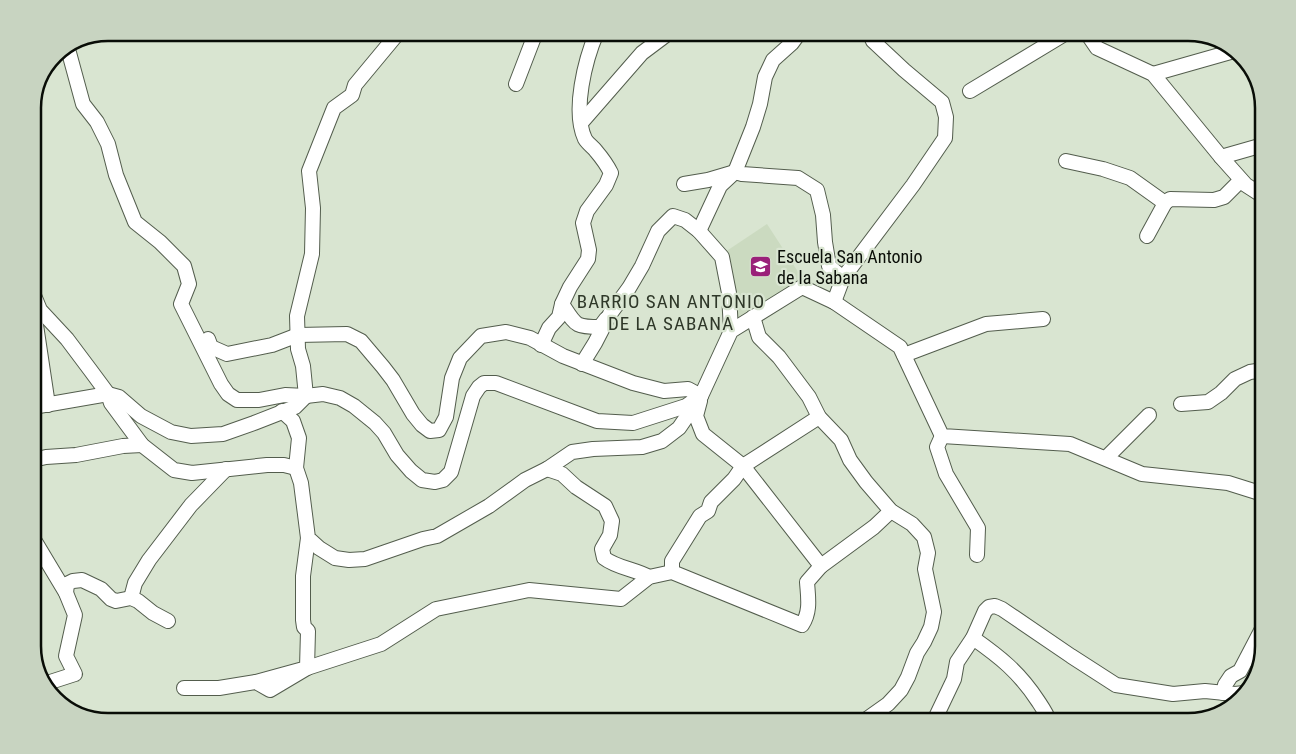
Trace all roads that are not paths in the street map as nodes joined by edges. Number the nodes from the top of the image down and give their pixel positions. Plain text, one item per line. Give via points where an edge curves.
1 (391, 41) edge
2 (533, 41) edge
3 (593, 41) edge
4 (658, 41) edge
5 (793, 41) edge
6 (873, 41) edge
7 (1053, 41) edge
8 (1092, 41) edge
9 (1226, 53) edge
10 (69, 54) edge
11 (1153, 74) junction
12 (516, 84) dead end
13 (970, 91) dead end
14 (581, 123) junction
15 (1255, 147) edge
16 (1221, 157) junction
17 (1066, 161) dead end
18 (735, 172) junction
19 (1242, 180) junction
20 (684, 184) dead end
21 (1255, 191) edge
22 (1165, 203) junction
23 (699, 231) junction
24 (1147, 236) dead end
25 (842, 278) junction
26 (834, 302) junction
27 (562, 304) junction
28 (41, 311) edge
29 (610, 314) junction
30 (753, 317) junction
31 (1043, 319) dead end
32 (731, 331) junction
33 (298, 335) junction
34 (208, 339) dead end
35 (541, 345) junction
36 (904, 356) junction
37 (41, 358) edge
38 (582, 364) junction
39 (1255, 371) edge
40 (108, 394) junction
41 (306, 396) junction
42 (701, 396) junction
43 (1181, 404) dead end
44 (48, 405) junction
45 (41, 406) edge
46 (282, 411) junction
47 (1149, 415) dead end
48 (818, 418) junction
49 (942, 436) junction
50 (142, 445) junction
51 (41, 458) edge
52 (1106, 458) junction
53 (743, 466) junction
54 (296, 468) junction
55 (226, 469) junction
56 (547, 469) junction
57 (1255, 491) edge
58 (891, 511) junction
59 (308, 538) junction
60 (41, 551) edge
61 (977, 555) dead end
62 (821, 566) junction
63 (672, 572) junction
64 (649, 577) junction
65 (66, 593) junction
66 (130, 598) junction
67 (168, 621) dead end
68 (972, 638) junction
69 (1255, 644) edge
70 (307, 668) junction
71 (52, 681) edge
72 (184, 688) dead end
73 (1223, 693) junction
74 (1235, 693) edge
75 (876, 713) edge
76 (938, 713) edge
77 (1045, 713) edge

1 - 33 street via 355,84 352,95 334,108 310,171 312,254 297,316
2 - 12 street
3 - 14 street via 582,74
4 - 14 street via 642,53
5 - 18 street via 773,60 765,77 753,127
6 - 25 street via 942,102 946,118 944,138 913,185
7 - 13 street
8 - 11 street via 1097,48
9 - 11 street
10 - 41 street via 83,104 108,144 116,175 135,222 184,266 189,284 181,304 221,384 237,400
11 - 16 street
14 - 27 street via 586,141 611,173 587,211 584,223 588,259
15 - 16 street
16 - 19 street
17 - 22 street via 1130,178
18 - 20 street
18 - 23 street via 720,186
18 - 25 street via 798,178 817,190 829,266
19 - 21 street
19 - 22 street via 1224,197 1214,200 1170,199
22 - 24 street
23 - 29 street via 685,220 673,216 658,232 642,266
23 - 32 street via 722,257 729,293
25 - 26 street
26 - 30 street via 802,287
26 - 36 street via 900,348
27 - 29 street via 574,323 583,327 600,327
27 - 35 street via 559,317
28 - 40 street via 67,339
29 - 38 street
30 - 32 street
30 - 48 street via 759,336 809,397
31 - 36 street via 986,324
32 - 42 street
33 - 34 street via 272,345 227,354 212,347
33 - 35 street via 347,334 361,341 393,380 412,414 430,431 439,430 446,417 452,378 460,358 481,336 506,332 530,338
33 - 41 street
35 - 38 street
36 - 49 street
37 - 44 street
38 - 42 street via 664,391 688,389
39 - 43 street via 1236,379 1208,402
40 - 44 street
40 - 46 street via 119,397 142,416 171,432 191,436 223,434
40 - 50 street
41 - 42 street via 323,394 354,406 384,433 411,471 422,480 435,482 443,480 451,472 473,396 484,383 496,383 520,391 598,421 633,423 686,406
41 - 46 street via 295,407
42 - 53 street via 696,416 703,434
42 - 56 street via 679,428 662,441 642,447 572,452
44 - 45 street
46 - 54 street via 293,421 299,438
47 - 52 street
48 - 53 street
48 - 58 street via 841,440 850,460
49 - 52 street via 1070,444
49 - 61 street via 938,447 946,474 978,528
50 - 51 street
50 - 55 street via 174,470 192,473
52 - 57 street via 1142,474 1228,483
53 - 62 street
53 - 63 street via 711,502 708,512 700,516 672,561
54 - 55 street via 276,465
54 - 59 street
55 - 66 street via 191,505 149,560
56 - 59 street via 437,536 365,559 335,558
56 - 64 street via 562,474 605,506 612,522 610,535 602,549 604,558
58 - 62 street
58 - 75 street via 924,536 928,552 925,569 934,612 931,627 901,690
59 - 70 street via 303,576 303,620 308,630
60 - 65 street
62 - 63 street via 807,582 809,604 802,625
63 - 64 street
64 - 70 street via 621,599 528,590 436,609 381,644
65 - 66 street via 67,584 82,580 101,589 111,600
65 - 71 street via 75,615 66,656 75,674
66 - 67 street
68 - 73 street via 985,611 995,606 1116,686 1173,694
68 - 76 street via 957,662 954,679
68 - 77 street via 996,654 1024,680
69 - 73 street via 1240,671 1225,685
70 - 72 street via 270,690 256,682 219,688
73 - 74 street

